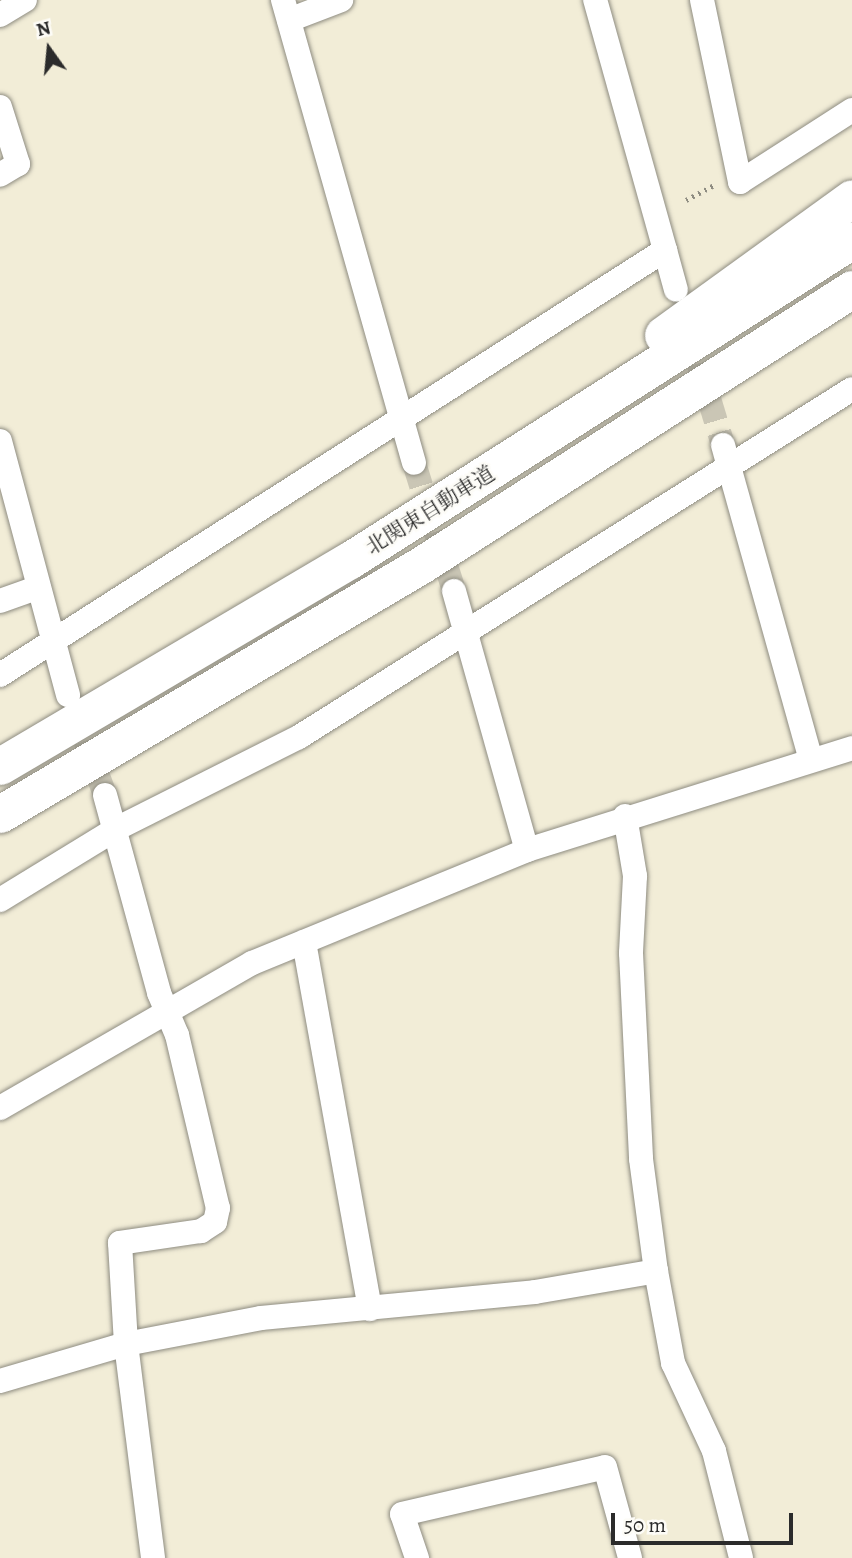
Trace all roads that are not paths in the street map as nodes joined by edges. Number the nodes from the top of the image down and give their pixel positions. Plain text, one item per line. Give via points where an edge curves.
1 (25, 0) edge
2 (341, 0) edge
3 (596, 0) edge
4 (702, 0) edge
5 (286, 10) edge
6 (0, 15) edge
7 (0, 107) edge
8 (852, 110) edge
9 (0, 175) edge
10 (852, 198) edge
11 (852, 240) edge
12 (664, 250) junction
13 (676, 289) dead end
14 (852, 289) edge
15 (852, 320) edge
16 (852, 389) edge
17 (402, 422) junction
18 (0, 441) edge
19 (723, 445) tunnel mouth
20 (599, 454) junction
21 (414, 463) tunnel mouth
22 (729, 470) junction
23 (349, 560) junction
24 (39, 587) junction
25 (454, 591) tunnel mouth
26 (0, 601) edge
27 (462, 634) junction
28 (54, 644) junction
29 (0, 675) edge
30 (68, 695) tunnel mouth
31 (852, 748) edge
32 (810, 760) junction
33 (0, 766) edge
34 (105, 795) tunnel mouth
35 (0, 814) edge
36 (625, 816) junction
37 (116, 829) junction
38 (527, 850) junction
39 (0, 900) edge
40 (304, 942) junction
41 (164, 1010) junction
42 (0, 1108) edge
43 (656, 1271) junction
44 (370, 1309) junction
45 (125, 1344) junction
46 (0, 1381) edge
47 (153, 1558) edge
48 (417, 1558) edge
49 (630, 1558) edge
50 (741, 1558) edge

1 - 6 street
2 - 5 street
3 - 12 street
4 - 8 street via 740,182
5 - 17 street
7 - 9 street via 18,164
10 - 23 highway
11 - 23 highway, 北関東自動車道
12 - 13 street
12 - 17 street
14 - 20 highway, 北関東自動車道
15 - 20 highway
16 - 22 street
17 - 21 street
17 - 28 street
18 - 24 street
19 - 22 street
20 - 35 highway, 北関東自動車道
22 - 27 street
22 - 32 street
23 - 33 highway, 北関東自動車道
24 - 26 street
24 - 28 street
25 - 27 street
27 - 37 street via 299,737
27 - 38 street
28 - 29 street
28 - 30 street
31 - 32 street
32 - 36 street
34 - 37 street
36 - 38 street
36 - 43 street via 635,876 631,953 641,1159
37 - 39 street
37 - 41 street
38 - 40 street
40 - 41 street
40 - 44 street
41 - 42 street
41 - 45 street via 177,1035 218,1215 201,1231 123,1238
43 - 44 street via 535,1292
43 - 50 street via 673,1363 713,1451
44 - 45 street via 261,1318
45 - 46 street
45 - 47 street
48 - 49 street via 402,1514 605,1467

